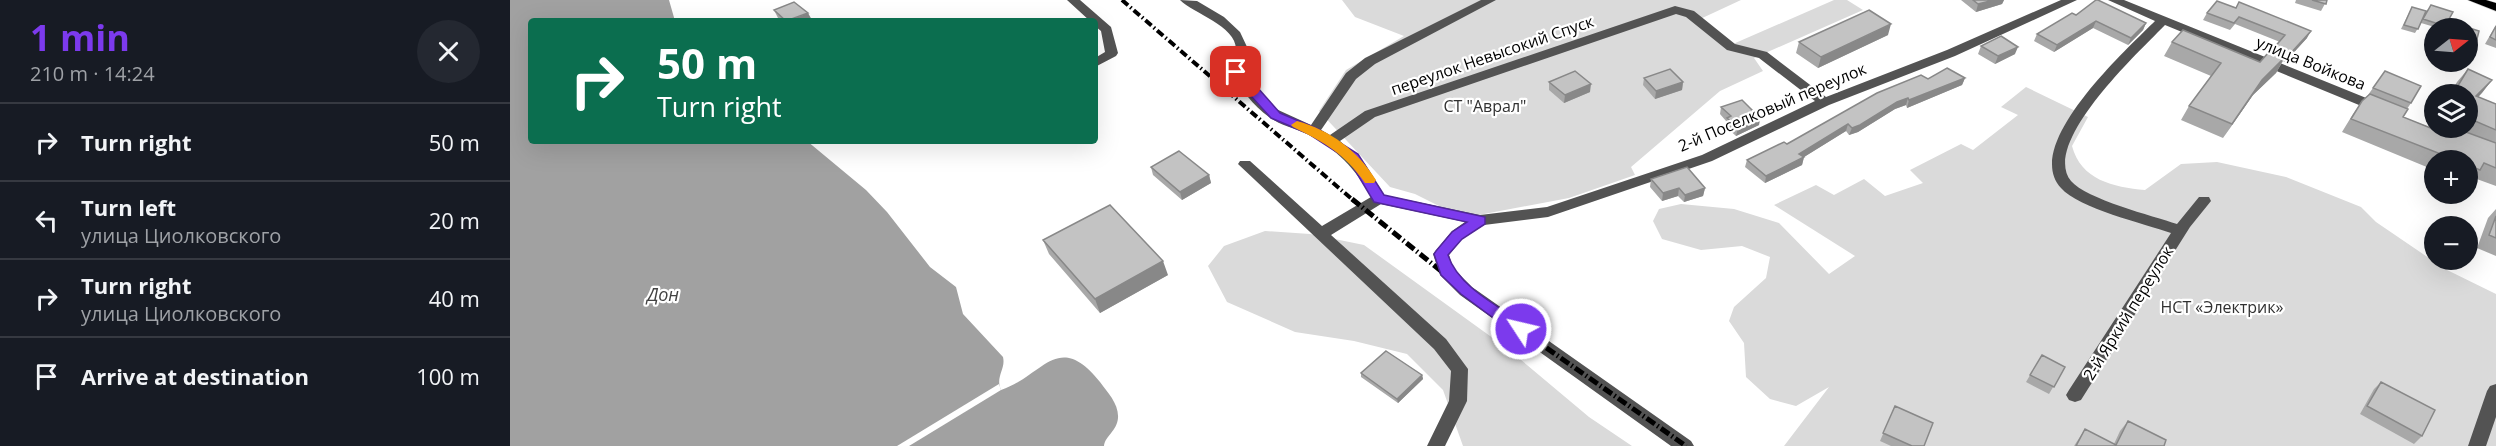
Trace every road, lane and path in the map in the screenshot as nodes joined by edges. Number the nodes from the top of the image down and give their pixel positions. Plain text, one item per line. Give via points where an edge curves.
1 (1073, 0) edge
2 (1186, 0) edge
3 (1490, 0) edge
4 (2071, 0) edge
5 (2114, 0) edge
6 (2474, 0) edge
7 (2496, 7) edge
8 (1093, 18) edge
9 (2163, 20) junction
10 (1098, 22) edge
11 (1098, 61) edge
12 (1824, 102) junction
13 (2397, 116) edge
14 (1314, 131) junction
15 (1331, 141) junction
16 (1245, 164) dead end
17 (1379, 199) junction
18 (2204, 201) dead end
19 (1480, 220) junction
20 (2180, 230) junction
21 (1322, 233) junction
22 (2496, 391) edge
23 (2075, 395) dead end
24 (1436, 446) edge
25 (1685, 446) edge
26 (2476, 446) edge

1 - 8 street
2 - 14 street via 1214,15 1238,36 1243,48 1236,72 1276,116
3 - 14 street via 1370,62 1351,76
4 - 12 street, 2-й Поселковый переулок
5 - 9 street, улица Войкова
6 - 7 main road
9 - 13 street, улица Войкова
9 - 20 street, 2-й Яркий переулок via 2085,103 2057,153 2057,172 2065,184 2085,195
10 - 11 street via 1107,30 1112,53
12 - 15 street, переулок Невысокий Спуск via 1763,55 1731,47 1690,14 1675,10 1370,114
12 - 19 street, 2-й Поселковый переулок via 1707,158 1548,212
14 - 15 street
15 - 17 street via 1353,157
16 - 21 street
17 - 19 street
17 - 21 street
18 - 20 street, 2-й Яркий переулок
19 - 25 street via 1457,235 1441,254 1446,271 1466,291
20 - 23 street, 2-й Яркий переулок
21 - 24 street via 1440,344 1460,369 1458,400
22 - 26 street

